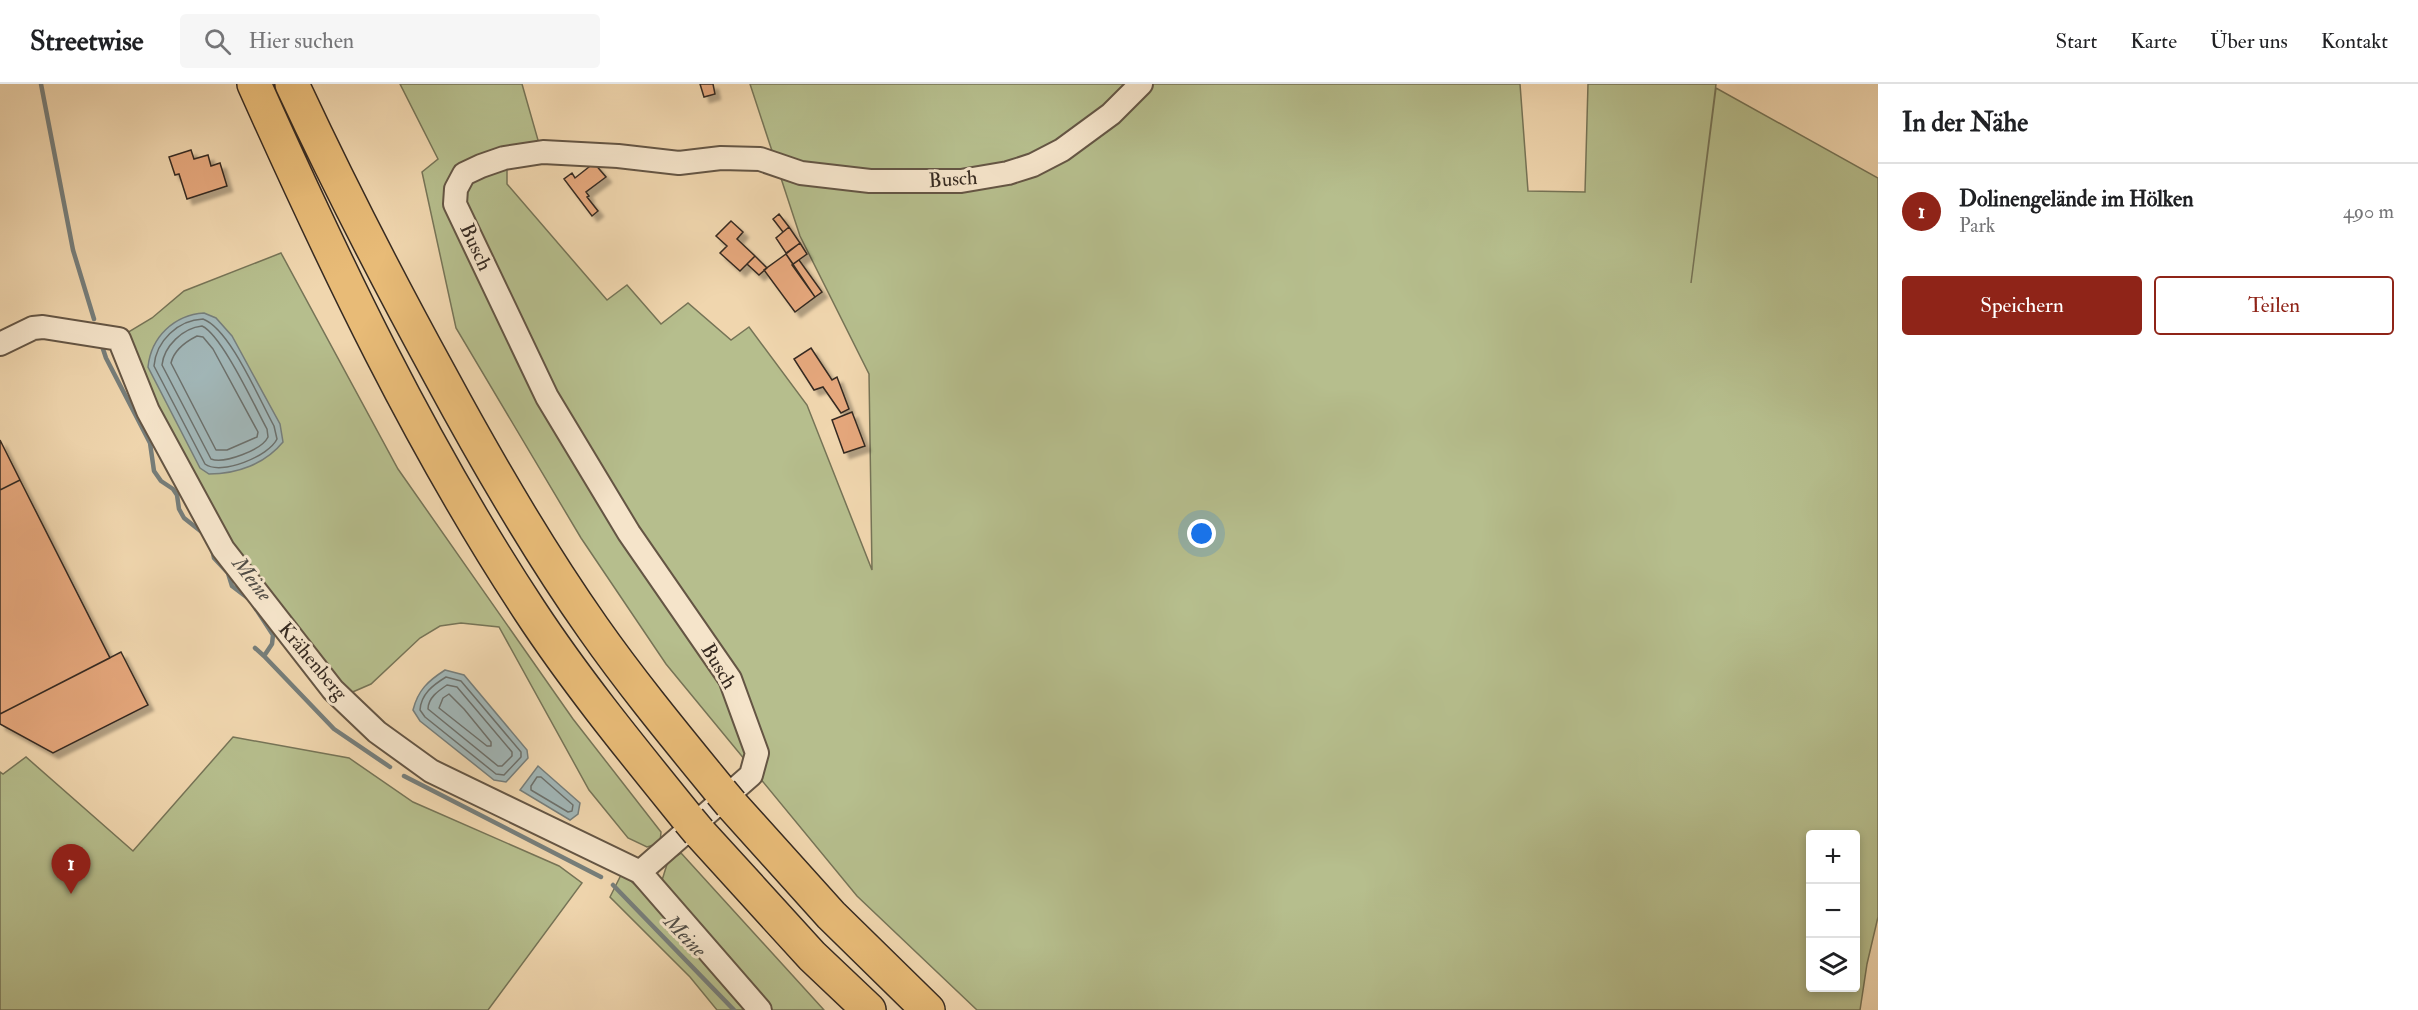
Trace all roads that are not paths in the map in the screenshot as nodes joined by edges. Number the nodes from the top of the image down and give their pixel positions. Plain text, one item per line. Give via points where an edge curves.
1 (254, 84) edge
2 (292, 84) edge
3 (1141, 84) edge
4 (0, 344) edge
5 (640, 872) junction
6 (760, 1010) edge
7 (869, 1010) edge
8 (928, 1010) edge

1 - 7 highway via 376,346 458,496 530,612 694,826 812,956
2 - 8 highway via 387,278 480,450 591,626 641,695 726,798 831,915
3 - 5 street, Busch via 1112,114 1062,150 1008,173 961,181 870,181 801,173 760,159 721,158 679,164 543,152 504,158 464,174 456,189 455,204 547,397 629,533 730,679 756,753 752,775
4 - 5 street, Krähenberg via 33,328 44,327 119,339 148,411 223,549 333,690 377,732 431,771
5 - 6 street

